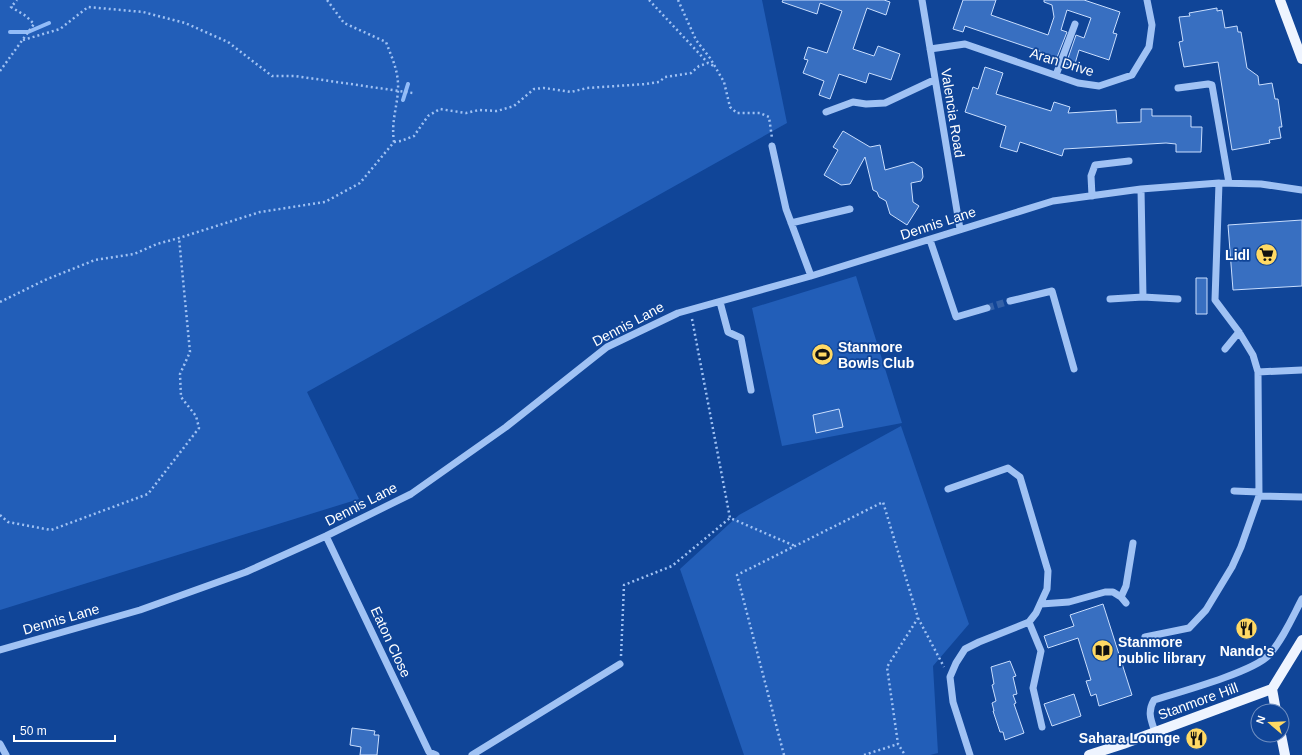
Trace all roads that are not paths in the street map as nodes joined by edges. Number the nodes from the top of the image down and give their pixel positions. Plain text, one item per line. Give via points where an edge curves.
1 (922, 0) edge
2 (1148, 0) edge
3 (1282, 1) edge
4 (1075, 24) dead end
5 (930, 49) junction
6 (1302, 59) edge
7 (1056, 76) junction
8 (934, 80) junction
9 (1178, 88) dead end
10 (826, 112) dead end
11 (772, 146) road end
12 (1129, 161) dead end
13 (1219, 183) junction
14 (1229, 183) junction
15 (1141, 190) junction
16 (1302, 190) edge
17 (1092, 196) junction
18 (850, 209) dead end
19 (791, 223) junction
20 (960, 229) junction
21 (930, 240) junction
22 (811, 276) junction
23 (1143, 296) junction
24 (1110, 299) dead end
25 (1178, 299) dead end
26 (1010, 301) tunnel mouth
27 (720, 302) junction
28 (987, 308) tunnel mouth
29 (1239, 332) junction
30 (1225, 348) dead end
31 (1074, 369) dead end
32 (1302, 370) edge
33 (1258, 372) junction
34 (751, 390) dead end
35 (948, 489) dead end
36 (1234, 491) dead end
37 (1259, 494) junction
38 (1302, 497) edge
39 (326, 536) junction
40 (1134, 542) dead end
41 (1121, 597) junction
42 (1302, 599) edge
43 (1126, 603) dead end
44 (1041, 604) junction
45 (1029, 622) junction
46 (1145, 637) dead end
47 (1302, 640) edge
48 (0, 650) edge
49 (620, 664) road end
50 (1272, 690) junction
51 (1274, 703) edge
52 (1042, 727) dead end
53 (1155, 732) junction
54 (1283, 743) edge
55 (0, 744) edge
56 (430, 754) edge
57 (1096, 754) edge
58 (6, 755) edge
59 (472, 755) edge
60 (970, 755) edge
61 (1285, 755) edge

1 - 5 street, Valencia Road
2 - 7 street, Aran Drive via 1152,25 1149,47 1132,75 1099,86
3 - 6 main road
4 - 7 street
5 - 7 street, Aran Drive via 965,44
5 - 8 street, Valencia Road
8 - 10 street via 885,103 845,104
8 - 20 street, Valencia Road
9 - 14 street via 1212,85
11 - 19 street
12 - 17 street via 1095,165 1091,176
13 - 14 street, Dennis Lane
13 - 15 street, Dennis Lane
13 - 29 street via 1214,300
14 - 16 street, Dennis Lane via 1261,184
15 - 17 street, Dennis Lane
15 - 23 street
17 - 20 street, Dennis Lane via 1053,201
18 - 19 street
19 - 22 street
20 - 21 street, Dennis Lane
21 - 22 street, Dennis Lane
21 - 28 street via 956,317
22 - 27 street, Dennis Lane
23 - 24 street
23 - 25 street
26 - 31 street via 1052,291
27 - 34 street via 728,332 741,338
27 - 39 street, Dennis Lane via 678,313 607,347 506,427 411,494
29 - 30 street
29 - 33 street
32 - 33 street
33 - 37 street
35 - 44 street via 1008,468 1020,477 1048,571 1047,589
36 - 37 street
37 - 38 street
37 - 46 street via 1242,547 1206,610 1189,628
39 - 48 street, Dennis Lane via 246,572 140,610
39 - 56 street, Eaton Close
40 - 41 street via 1126,586
41 - 43 street
41 - 44 street via 1113,592 1105,592 1069,602
42 - 53 street via 1282,637 1268,656 1248,668 1154,700 1149,715
44 - 45 street
45 - 52 street via 1040,651 1033,688
45 - 60 street via 978,642 965,650 956,662 950,677 953,702
47 - 50 main road
49 - 59 street
50 - 51 main road
50 - 53 main road, Stanmore Hill
53 - 57 main road, Stanmore Hill
54 - 61 main road
55 - 58 street

